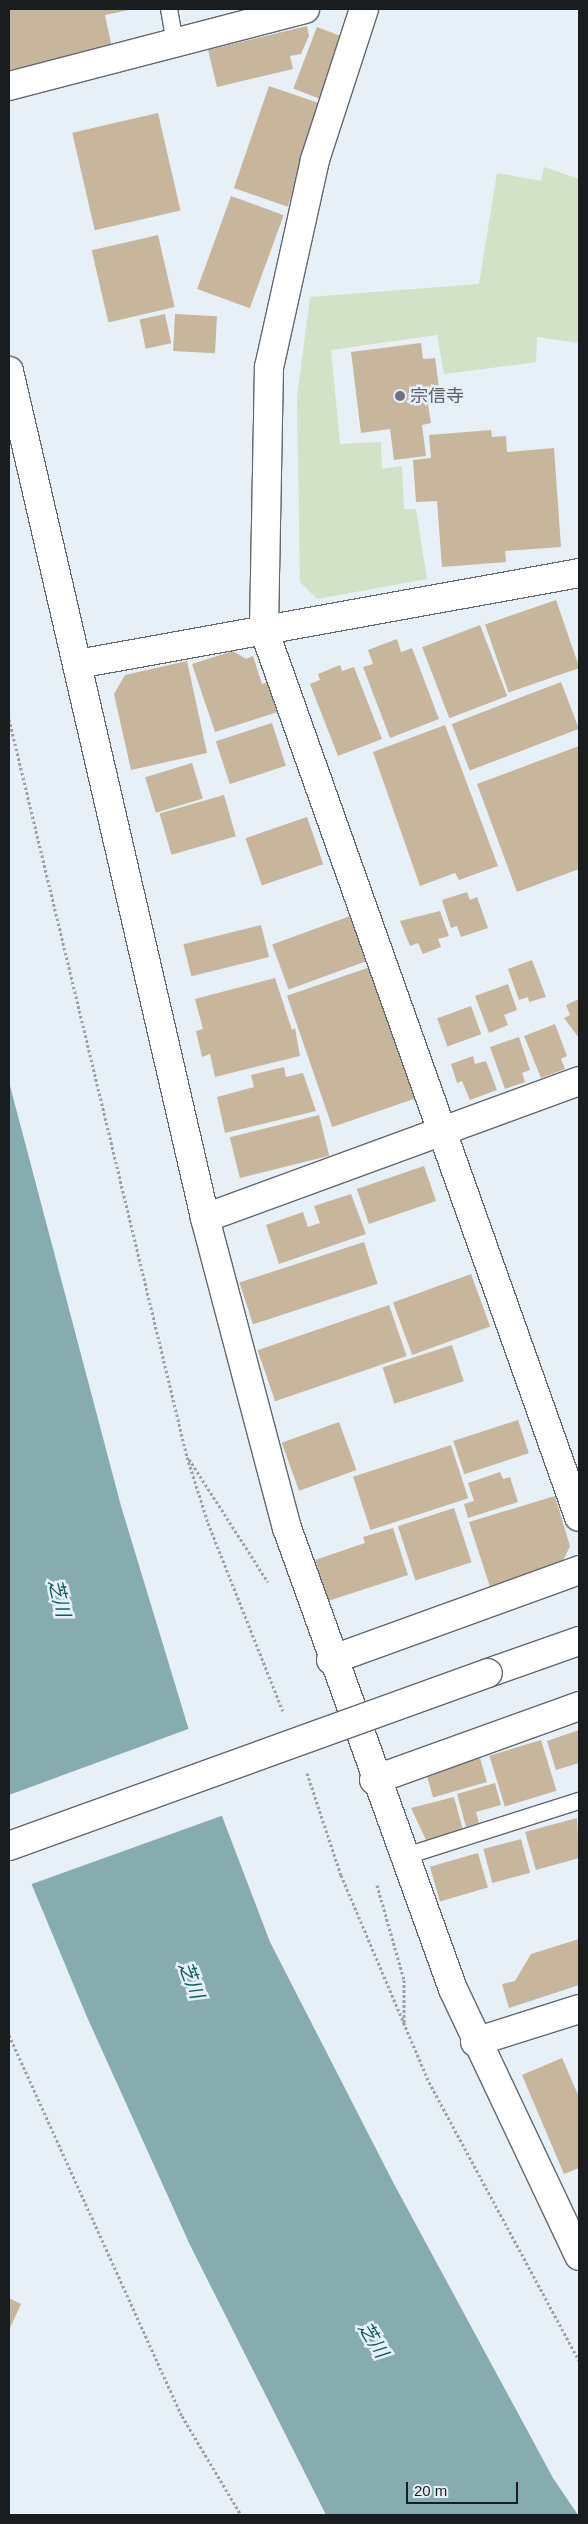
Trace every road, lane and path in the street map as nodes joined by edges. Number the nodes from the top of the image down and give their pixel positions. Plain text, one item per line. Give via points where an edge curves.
1 (169, 9) edge
2 (304, 9) edge
3 (364, 9) edge
4 (175, 44) junction
5 (9, 86) edge
6 (9, 371) edge
7 (579, 573) edge
8 (264, 630) junction
9 (78, 664) junction
10 (9, 719) edge
11 (579, 1081) edge
12 (442, 1134) junction
13 (205, 1218) junction
14 (579, 1517) edge
15 (579, 1570) edge
16 (579, 1640) edge
17 (331, 1660) junction
18 (579, 1706) edge
19 (294, 1741) junction
20 (374, 1780) junction
21 (579, 1801) edge
22 (9, 1846) edge
23 (403, 1857) junction
24 (579, 2009) edge
25 (9, 2035) edge
26 (476, 2042) junction
27 (579, 2256) edge
28 (579, 2360) edge
29 (241, 2515) edge

1 - 4 lane
2 - 4 street
3 - 8 street via 315,160 269,367
4 - 5 street
6 - 9 street
7 - 8 street
8 - 9 street
8 - 12 street
9 - 13 street
10 - 19 path via 187,1457 208,1523
11 - 12 street
12 - 13 street
12 - 14 street
13 - 17 street via 287,1528
15 - 17 street
16 - 19 street, bridge
17 - 20 street
18 - 20 street
19 - 22 street, bridge
19 - 28 path via 341,1875 425,2074
20 - 23 street
21 - 23 lane
23 - 26 street
24 - 26 street
25 - 29 path via 182,2416
26 - 27 street

